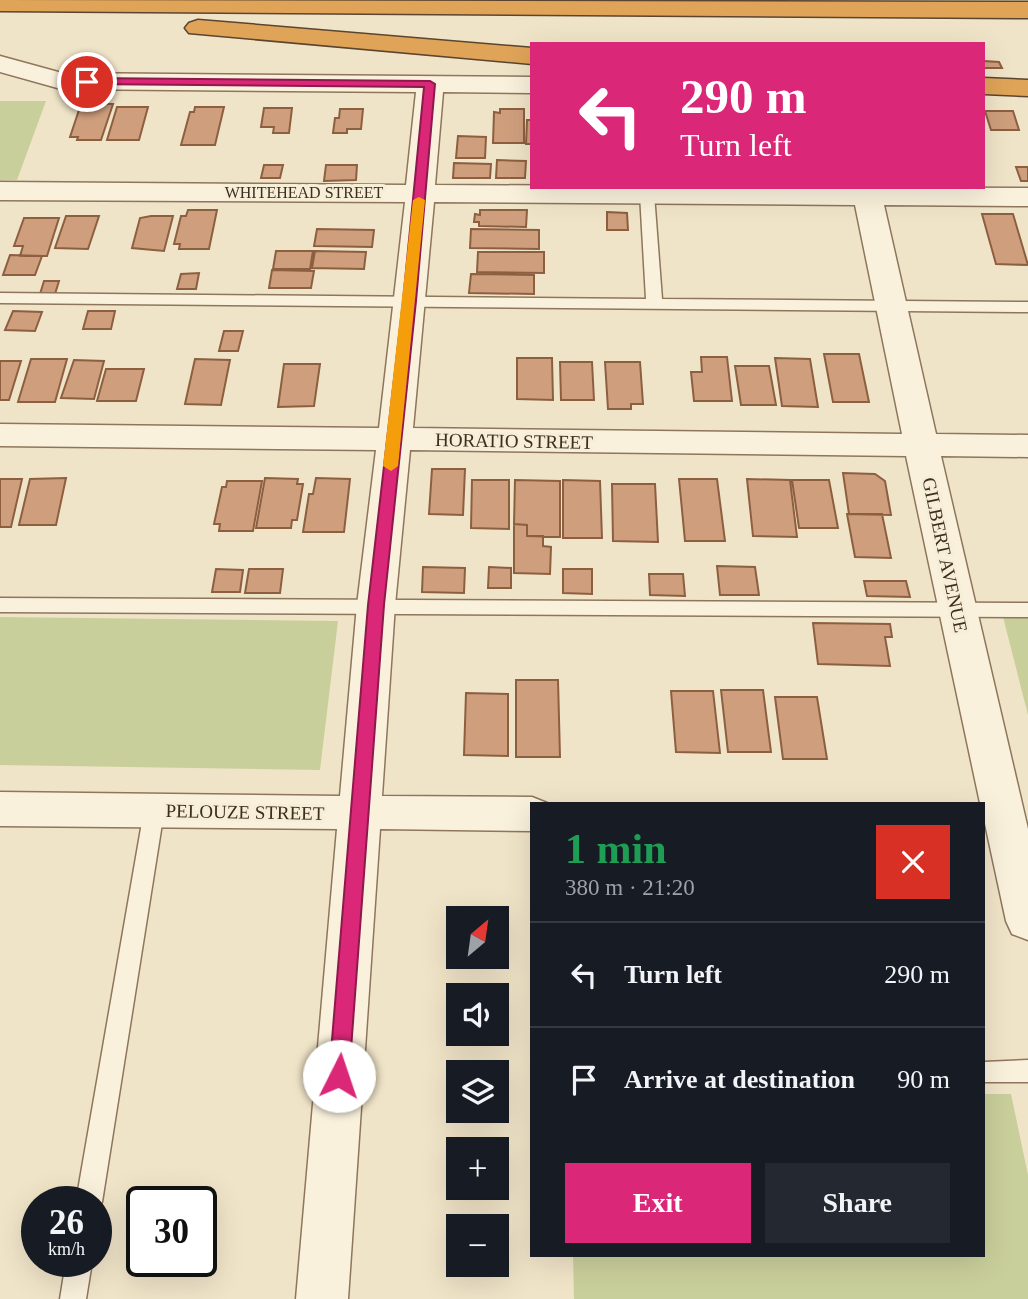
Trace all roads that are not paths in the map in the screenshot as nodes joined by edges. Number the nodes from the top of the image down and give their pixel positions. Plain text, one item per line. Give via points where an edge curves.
1 (0, 3) edge
2 (1028, 10) edge
3 (0, 17) edge
4 (530, 55) edge
5 (0, 64) edge
6 (430, 84) junction
7 (530, 85) edge
8 (0, 191) edge
9 (867, 191) edge
10 (420, 192) junction
11 (648, 194) junction
12 (1028, 198) edge
13 (0, 298) edge
14 (410, 301) junction
15 (654, 303) junction
16 (893, 305) junction
17 (1028, 307) edge
18 (0, 435) edge
19 (393, 440) junction
20 (921, 444) junction
21 (1028, 446) edge
22 (0, 605) edge
23 (376, 605) junction
24 (956, 609) junction
25 (1028, 610) edge
26 (0, 809) edge
27 (154, 811) junction
28 (359, 813) junction
29 (530, 814) edge
30 (1005, 818) edge
31 (1028, 921) edge
32 (1028, 1071) edge
33 (985, 1072) edge
34 (92, 1186) edge
35 (77, 1277) edge
36 (73, 1299) edge
37 (322, 1299) edge

1 - 2 highway
3 - 4 highway
5 - 6 street via 61,82
6 - 7 street
6 - 10 street
8 - 10 street, WHITEHEAD STREET
9 - 11 street, WHITEHEAD STREET
9 - 12 street, WHITEHEAD STREET
9 - 16 street, GILBERT AVENUE
10 - 11 street, WHITEHEAD STREET
10 - 14 street
11 - 15 lane
13 - 14 lane
14 - 15 lane
14 - 19 street
15 - 16 lane
16 - 17 lane
16 - 20 street, GILBERT AVENUE
18 - 19 street, HORATIO STREET
19 - 20 street, HORATIO STREET
19 - 23 street
20 - 21 street, HORATIO STREET
20 - 24 street, GILBERT AVENUE
22 - 23 lane
23 - 24 lane
23 - 28 street
24 - 25 lane
24 - 30 street, GILBERT AVENUE
26 - 27 street, PELOUZE STREET
27 - 28 street, PELOUZE STREET
27 - 34 lane
28 - 29 street, PELOUZE STREET
28 - 37 street
30 - 31 street, GILBERT AVENUE
32 - 33 lane
35 - 36 lane

